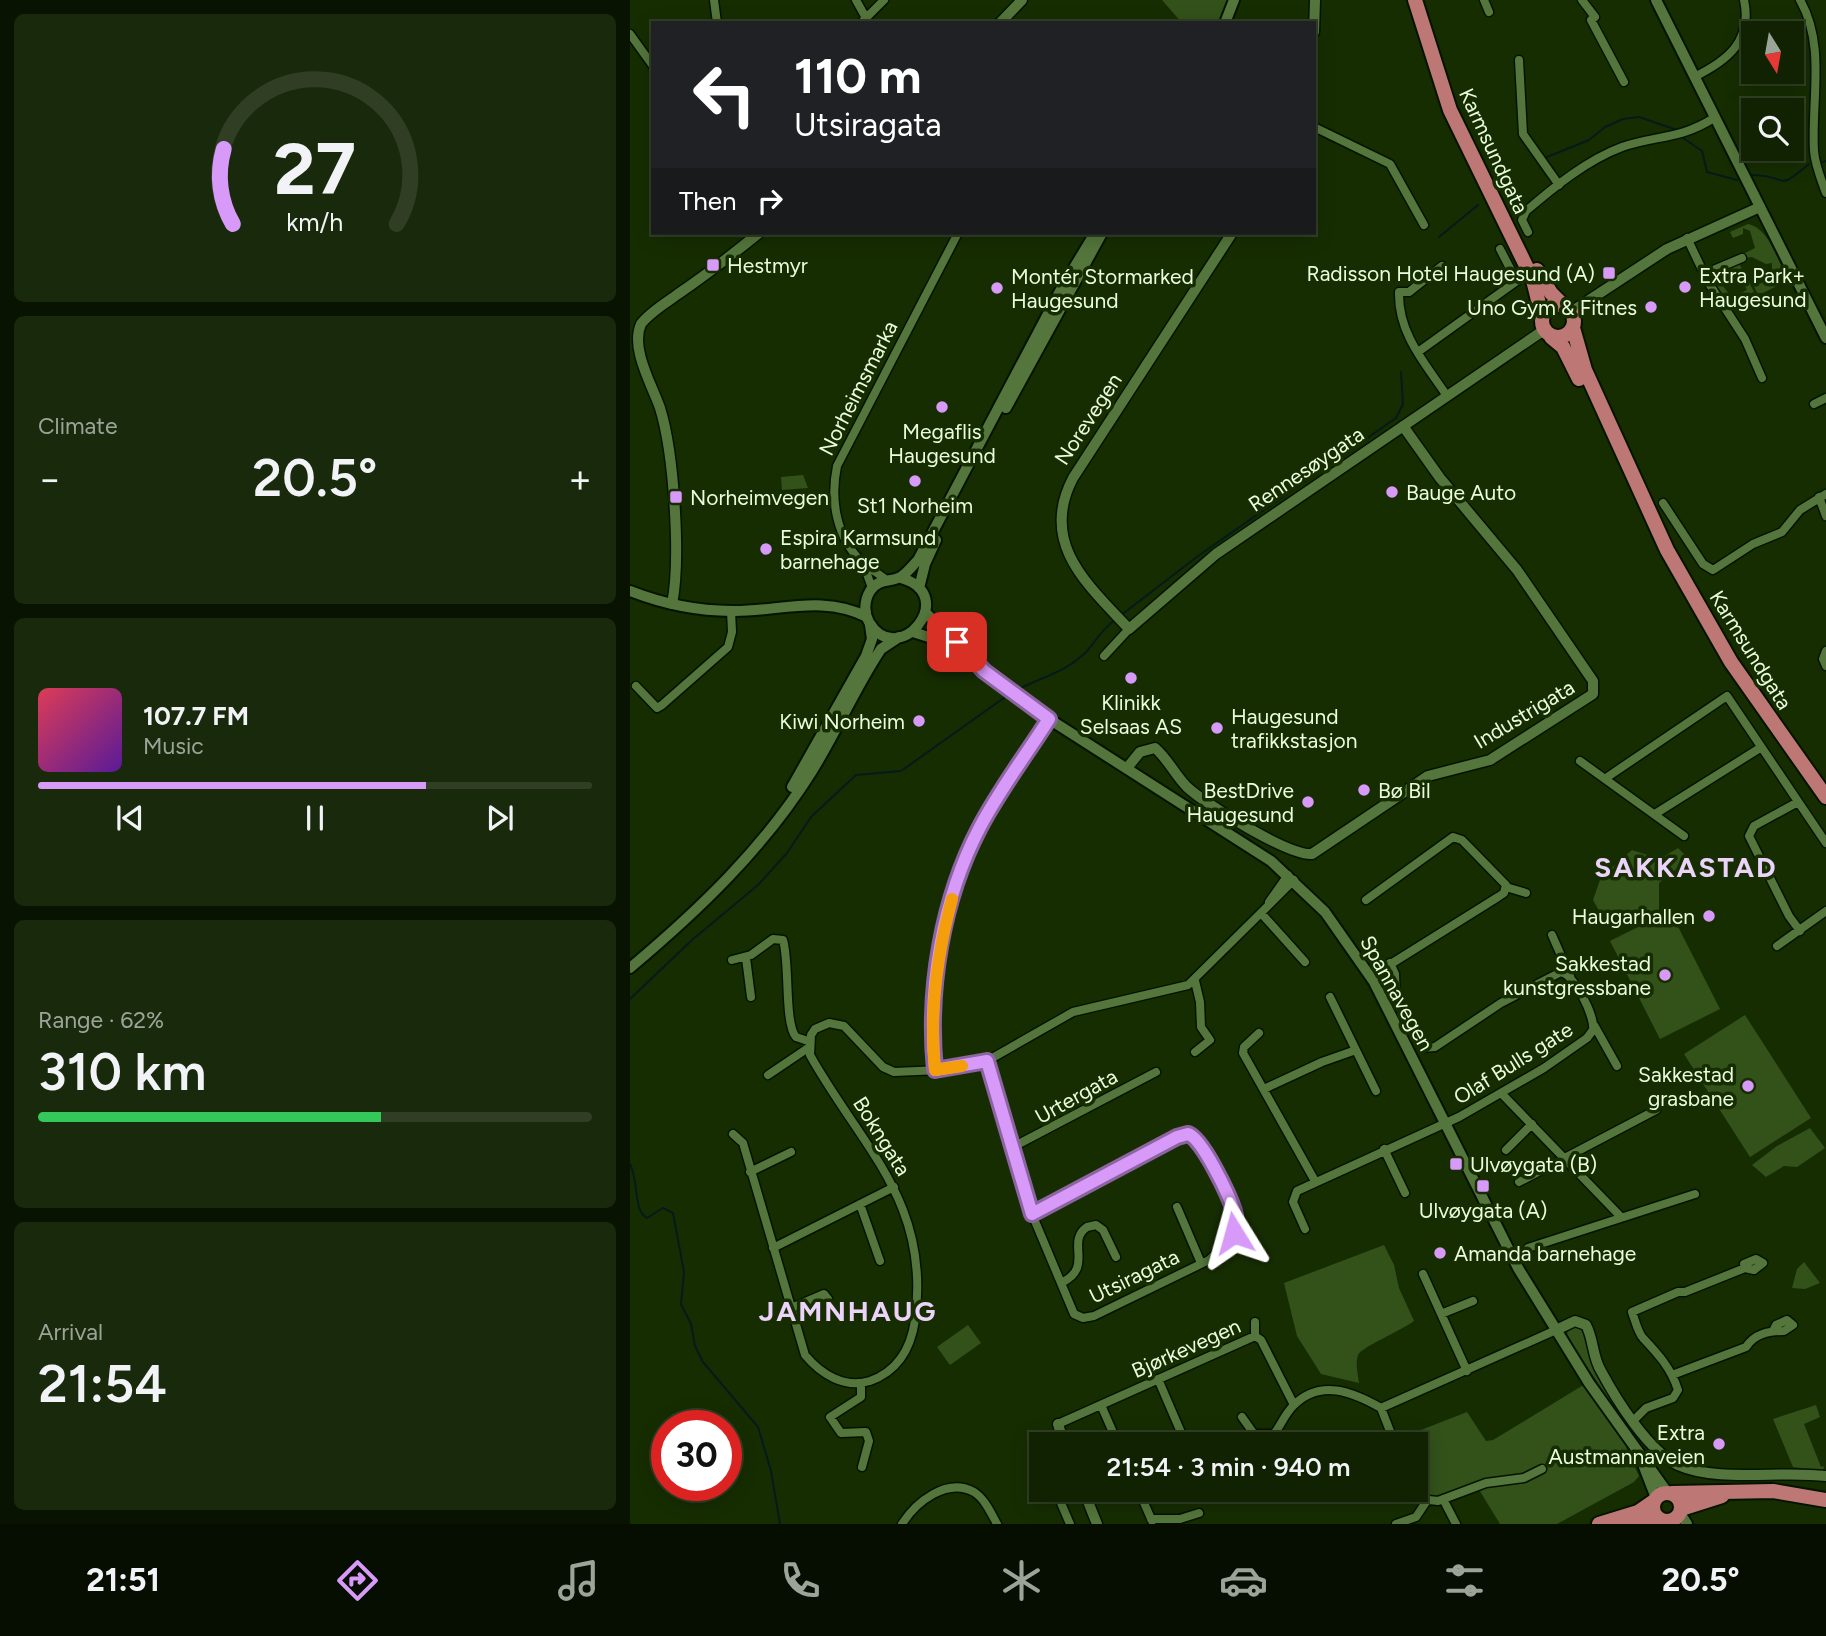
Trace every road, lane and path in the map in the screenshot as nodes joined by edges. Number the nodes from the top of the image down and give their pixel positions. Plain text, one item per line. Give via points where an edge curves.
1 (714, 0) edge
2 (856, 0) edge
3 (884, 0) edge
4 (1022, 0) edge
5 (1234, 0) edge
6 (1241, 0) edge
7 (1315, 0) edge
8 (1415, 0) edge
9 (1421, 0) edge
10 (1484, 0) edge
11 (1582, 0) edge
12 (1656, 0) edge
13 (1744, 0) edge
14 (1800, 0) edge
15 (1489, 12) dead end
16 (717, 21) edge
17 (864, 21) edge
18 (1002, 21) edge
19 (1226, 21) edge
20 (1234, 21) edge
21 (1314, 21) edge
22 (630, 34) edge
23 (640, 49) junction
24 (630, 51) edge
25 (1519, 60) dead end
26 (651, 63) edge
27 (1695, 78) junction
28 (1624, 82) dead end
29 (1714, 118) junction
30 (1316, 128) edge
31 (1559, 185) junction
32 (1826, 193) edge
33 (1760, 208) junction
34 (1424, 225) dead end
35 (1528, 232) dead end
36 (756, 235) edge
37 (957, 235) edge
38 (1093, 235) edge
39 (1101, 235) edge
40 (1230, 235) edge
41 (1687, 238) junction
42 (1500, 249) dead end
43 (1742, 258) dead end
44 (1442, 265) dead end
45 (1704, 274) junction
46 (1568, 309) junction
47 (1822, 323) edge
48 (1546, 328) junction
49 (1573, 328) junction
50 (1826, 338) edge
51 (1419, 352) junction
52 (633, 354) edge
53 (1762, 378) dead end
54 (1447, 396) junction
55 (1826, 398) edge
56 (1814, 404) dead end
57 (1403, 426) junction
58 (1822, 496) edge
59 (1663, 503) dead end
60 (1826, 516) edge
61 (1652, 519) junction
62 (863, 563) junction
63 (901, 578) junction
64 (886, 579) junction
65 (919, 588) junction
66 (630, 591) edge
67 (869, 594) junction
68 (672, 604) junction
69 (829, 606) junction
70 (731, 611) junction
71 (925, 612) junction
72 (869, 621) junction
73 (1129, 629) junction
74 (913, 632) junction
75 (900, 637) junction
76 (1826, 651) edge
77 (1104, 656) dead end
78 (1826, 666) edge
79 (984, 671) junction
80 (636, 686) dead end
81 (1049, 719) junction
82 (1760, 748) junction
83 (1580, 761) dead end
84 (1127, 768) junction
85 (1606, 778) junction
86 (1826, 797) edge
87 (1798, 802) junction
88 (1655, 814) junction
89 (1684, 836) dead end
90 (1826, 842) edge
91 (1291, 878) junction
92 (1506, 887) junction
93 (1526, 893) dead end
94 (1366, 900) dead end
95 (1826, 911) edge
96 (1261, 913) junction
97 (1800, 931) junction
98 (1552, 935) dead end
99 (1777, 946) dead end
100 (746, 958) junction
101 (630, 959) edge
102 (732, 960) dead end
103 (1305, 962) dead end
104 (1390, 963) junction
105 (630, 968) edge
106 (1570, 976) junction
107 (1370, 977) junction
108 (1195, 981) junction
109 (1330, 997) dead end
110 (751, 998) dead end
111 (1594, 1025) junction
112 (1259, 1033) dead end
113 (808, 1045) junction
114 (1356, 1050) junction
115 (1195, 1052) dead end
116 (987, 1061) junction
117 (1617, 1066) dead end
118 (935, 1070) junction
119 (1156, 1072) dead end
120 (768, 1075) dead end
121 (1264, 1090) junction
122 (1376, 1091) dead end
123 (1501, 1093) junction
124 (1656, 1110) dead end
125 (1444, 1123) junction
126 (1532, 1124) junction
127 (733, 1134) dead end
128 (1011, 1147) junction
129 (1384, 1149) junction
130 (1506, 1150) dead end
131 (791, 1152) dead end
132 (1567, 1158) junction
133 (750, 1172) junction
134 (1315, 1181) junction
135 (1519, 1182) dead end
136 (894, 1187) junction
137 (1405, 1193) dead end
138 (1695, 1194) dead end
139 (860, 1204) junction
140 (1177, 1207) dead end
141 (1032, 1214) junction
142 (1621, 1217) junction
143 (1305, 1229) dead end
144 (773, 1248) junction
145 (1528, 1248) dead end
146 (1116, 1258) dead end
147 (880, 1261) dead end
148 (1201, 1263) junction
149 (1745, 1268) dead end
150 (1423, 1274) dead end
151 (1060, 1283) junction
152 (828, 1299) dead end
153 (1473, 1301) dead end
154 (789, 1309) junction
155 (1441, 1314) junction
156 (1255, 1322) dead end
157 (1774, 1329) dead end
158 (1556, 1330) junction
159 (1255, 1336) junction
160 (1467, 1371) junction
161 (1672, 1375) junction
162 (1158, 1379) junction
163 (862, 1383) junction
164 (1101, 1405) junction
165 (1294, 1405) junction
166 (1381, 1408) junction
167 (1242, 1417) dead end
168 (1634, 1420) junction
169 (1058, 1423) joint
170 (1061, 1432) edge
171 (1113, 1432) edge
172 (1181, 1432) edge
173 (1390, 1432) edge
174 (862, 1467) dead end
175 (1542, 1469) dead end
176 (1826, 1476) edge
177 (1751, 1490) junction
178 (1662, 1496) junction
179 (1443, 1499) junction
180 (1826, 1500) edge
181 (1061, 1502) edge
182 (1088, 1502) edge
183 (1144, 1502) edge
184 (1426, 1502) edge
185 (1428, 1502) edge
186 (1199, 1513) dead end
187 (1674, 1519) edge
188 (1152, 1522) edge
189 (902, 1524) edge
190 (997, 1524) edge
191 (1070, 1524) edge
192 (1097, 1524) edge
193 (1396, 1524) edge
194 (1455, 1524) edge
195 (1599, 1524) edge
196 (1625, 1524) edge

1 - 16 street
2 - 17 street
3 - 17 street
4 - 18 street
5 - 19 main road
6 - 20 main road
7 - 21 street
8 - 48 highway, Karmsundgata via 1450,110 1533,280
9 - 46 highway, Karmsundgata via 1437,59 1474,151 1545,284
10 - 15 street
11 - 28 street via 1595,17 1591,20
12 - 27 main road
13 - 27 street via 1746,22 1738,46 1725,61
14 - 32 street via 1816,47 1814,152
22 - 23 street
23 - 24 street
23 - 26 street
25 - 31 street via 1523,134
27 - 29 main road
29 - 31 street via 1673,138 1619,148
29 - 33 main road
30 - 34 street via 1390,164
31 - 35 street via 1522,215
33 - 41 street
33 - 47 main road
36 - 52 street via 640,325
37 - 62 street, Norheimsmarka via 837,466 833,493 838,519
38 - 63 main road via 918,560
39 - 65 main road via 942,529
40 - 73 street, Norevegen via 1073,478 1063,502 1062,535 1072,564
41 - 45 street
41 - 46 street
42 - 51 street via 1519,279
43 - 45 street
44 - 51 street via 1409,292 1399,292 1403,328
45 - 53 street via 1745,339
46 - 48 highway via 1550,307
46 - 49 highway, Karmsundgata
47 - 50 main road
48 - 49 highway via 1566,336
48 - 54 street, Rennesøygata
48 - 61 highway, Karmsundgata via 1567,353
49 - 61 highway, Karmsundgata via 1585,370
51 - 54 street
52 - 68 street via 659,406 670,458 676,573
54 - 57 street, Rennesøygata
55 - 56 street
57 - 73 street, Rennesøygata via 1216,554
57 - 84 street, Industrigata via 1517,570 1593,681 1593,694 1490,760 1428,776 1312,854 1286,848 1201,797 1185,785 1156,748 1140,752
58 - 59 street via 1796,514 1782,532 1713,570 1703,564
58 - 60 street
61 - 86 highway, Karmsundgata via 1731,662
62 - 64 street, Norheimsmarka
62 - 67 street, Norheimsmarka
63 - 64 main road
63 - 65 main road
64 - 67 main road
65 - 71 main road
66 - 68 main road
67 - 69 main road
67 - 72 main road
68 - 70 main road
69 - 70 main road
69 - 72 main road
70 - 80 street via 728,647 662,705 657,708
71 - 74 main road
71 - 79 main road
72 - 75 main road via 883,635
72 - 101 main road via 872,639 866,656 781,803 710,887
73 - 77 street, Rennesøygata
74 - 75 main road
74 - 79 main road via 933,636
75 - 105 main road via 881,649 811,773 761,841 696,910
76 - 78 street
79 - 81 main road, Spannavegen
81 - 84 main road, Spannavegen
81 - 118 street via 990,809 960,875 935,985
82 - 85 street via 1727,696
82 - 87 street
82 - 88 street
83 - 85 street
84 - 91 main road, Spannavegen
85 - 88 street
87 - 90 street
87 - 97 street via 1754,826 1749,836
88 - 89 street
91 - 96 street
91 - 107 main road, Spannavegen via 1329,918
92 - 93 street
92 - 94 street via 1462,840 1453,837
92 - 104 street via 1498,897
95 - 97 street
96 - 103 street
96 - 108 street via 1222,948
97 - 99 street
98 - 106 street, Olaf Bulls gate
100 - 102 street
100 - 110 street
100 - 113 street via 773,939 783,940 790,1025 796,1037
104 - 106 street via 1396,1000 1426,1049 1556,973
104 - 107 street
106 - 111 street, Olaf Bulls gate
107 - 125 main road, Spannavegen
108 - 115 street via 1201,1027 1210,1040
108 - 116 street via 1166,992 1073,1012
109 - 114 street
111 - 117 street, Olaf Bulls gate
111 - 123 street, Olaf Bulls gate via 1587,1038
112 - 121 street via 1243,1053
113 - 118 street, Bokngata via 821,1024 837,1023 883,1067 908,1073
113 - 120 street
113 - 136 street, Bokngata via 814,1062
114 - 121 street
114 - 122 street
116 - 118 street
116 - 128 street, Utsiragata
119 - 128 street, Urtergata
121 - 134 street
123 - 125 street, Olaf Bulls gate
123 - 126 street
124 - 132 street
125 - 129 street, Olaf Bulls gate
125 - 158 main road, Spannavegen via 1518,1268
126 - 130 street
126 - 132 street
127 - 133 street via 743,1143
128 - 141 street, Utsiragata
129 - 134 street, Olaf Bulls gate
129 - 137 street
131 - 133 street
132 - 135 street
132 - 142 street
133 - 144 street
134 - 143 street via 1293,1198
136 - 139 street
136 - 163 street, Bokngata via 915,1255 918,1279 913,1335 894,1367
138 - 142 street
139 - 144 street
139 - 147 street
140 - 148 street
141 - 148 street, Utsiragata via 1177,1137 1193,1135 1236,1218 1227,1245
141 - 151 street, Utsiragata
142 - 145 street
144 - 154 street
146 - 151 street, Utsiragata via 1101,1227 1087,1227 1079,1238 1078,1269
148 - 151 street, Utsiragata via 1088,1318 1074,1314
149 - 161 street via 1632,1312 1643,1338
150 - 155 street
152 - 154 street via 819,1294
153 - 155 street
154 - 163 street via 799,1342 817,1369
155 - 160 street
156 - 159 street
157 - 161 street via 1751,1339 1746,1347
158 - 160 street
158 - 168 street via 1575,1321 1586,1325 1599,1368
158 - 178 main road, Spannavegen
159 - 162 street, Bjørkevegen
159 - 165 street, Bjørkevegen
160 - 166 street
161 - 168 street via 1677,1394 1646,1408
162 - 164 street, Bjørkevegen
162 - 172 street
163 - 174 street, Bokngata via 858,1400 830,1417 841,1433 866,1432 869,1441
164 - 169 street, Bjørkevegen
164 - 171 street
165 - 166 street via 1319,1391 1338,1389
165 - 167 street via 1269,1436 1254,1434
166 - 173 street
168 - 176 street via 1660,1453 1689,1469
169 - 170 street
175 - 179 street
177 - 178 highway
177 - 180 highway
177 - 187 highway
178 - 187 highway via 1678,1498
178 - 187 highway via 1653,1510
178 - 195 highway via 1638,1512
179 - 185 street
179 - 194 street
181 - 191 street
182 - 192 street
183 - 188 street
184 - 193 street via 1416,1517
186 - 188 street
187 - 196 highway
189 - 190 street via 928,1497 953,1487 977,1495

